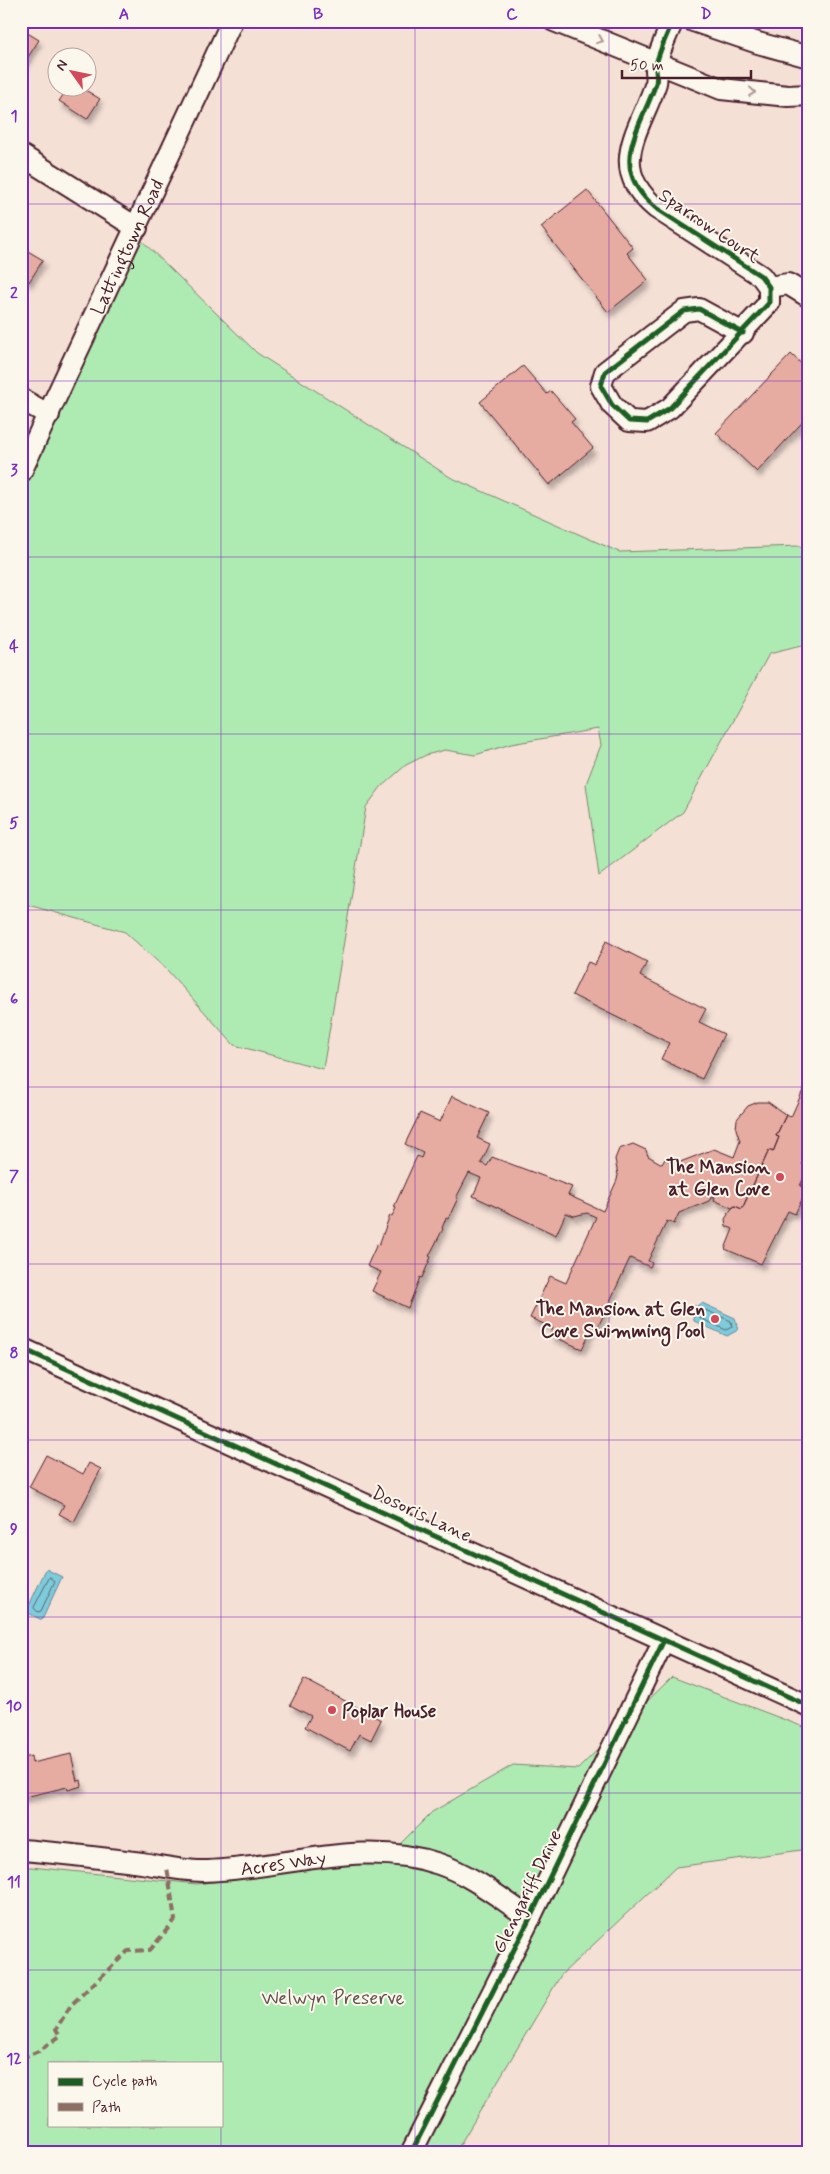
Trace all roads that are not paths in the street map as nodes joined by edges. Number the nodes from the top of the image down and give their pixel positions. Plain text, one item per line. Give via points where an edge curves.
1 (232, 21) edge
2 (554, 21) edge
3 (673, 21) edge
4 (693, 21) edge
5 (809, 57) edge
6 (656, 62) junction
7 (809, 95) edge
8 (21, 155) edge
9 (137, 228) junction
10 (769, 287) junction
11 (809, 297) edge
12 (743, 333) junction
13 (21, 399) edge
14 (49, 415) junction
15 (21, 472) edge
16 (21, 1348) edge
17 (664, 1640) junction
18 (809, 1706) edge
19 (21, 1850) edge
20 (530, 1918) junction
21 (411, 2153) edge

1 - 9 street, Lattingtown Road
2 -> 6 street
3 - 6 street, Sparrow Court
4 - 5 street
6 -> 7 street via 721,89
6 - 10 street, Sparrow Court via 657,81 630,147 632,180 656,208 761,276
8 - 9 street
9 - 14 street, Lattingtown Road
10 - 11 street, Sparrow Court via 788,284
10 - 12 street, Sparrow Court via 769,304
12 - 12 street, Sparrow Court via 670,408 647,422 629,421 612,405 602,386 605,372 684,311 699,309
13 - 14 street
14 - 15 street, Lattingtown Road
16 - 17 street, Dosoris Lane
17 - 18 street, Dosoris Lane
17 - 20 street, Glengariff Drive
19 - 20 street, Acres Way via 199,1871 242,1870 338,1855 381,1853 416,1857 441,1865 480,1885
20 - 21 street, Glengariff Drive

